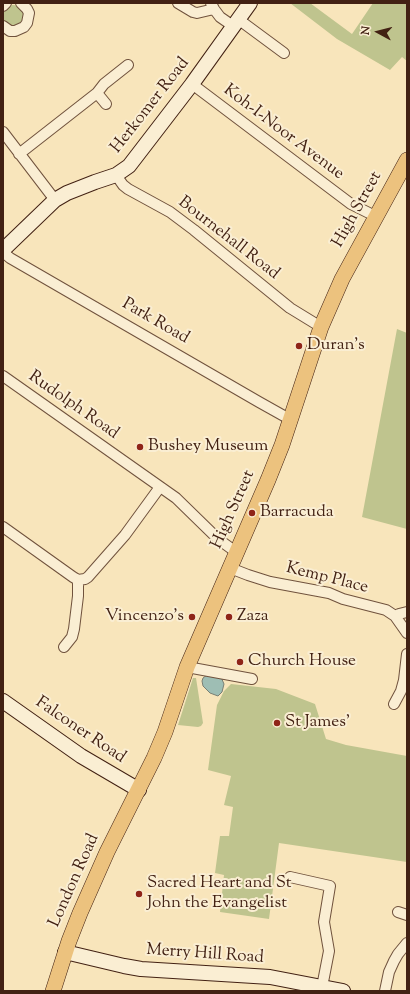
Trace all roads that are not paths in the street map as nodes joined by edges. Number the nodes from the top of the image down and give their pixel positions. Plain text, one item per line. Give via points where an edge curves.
1 (6, 3) edge
2 (21, 3) edge
3 (178, 3) edge
4 (250, 3) edge
5 (3, 6) edge
6 (212, 6) edge
7 (236, 23) junction
8 (3, 26) edge
9 (284, 53) dead end
10 (128, 65) dead end
11 (192, 84) junction
12 (97, 93) junction
13 (106, 104) dead end
14 (3, 132) edge
15 (19, 154) junction
16 (407, 160) edge
17 (116, 175) junction
18 (55, 200) junction
19 (377, 217) junction
20 (3, 251) edge
21 (321, 327) junction
22 (3, 376) edge
23 (291, 418) junction
24 (160, 487) junction
25 (3, 527) edge
26 (236, 552) junction
27 (230, 568) junction
28 (78, 580) junction
29 (407, 612) edge
30 (395, 616) junction
31 (407, 633) edge
32 (64, 647) dead end
33 (407, 654) edge
34 (187, 667) junction
35 (252, 678) dead end
36 (3, 701) edge
37 (394, 704) dead end
38 (138, 790) junction
39 (290, 877) dead end
40 (407, 943) edge
41 (65, 952) junction
42 (322, 987) junction
43 (53, 991) edge
44 (342, 991) edge
45 (385, 991) edge

1 - 5 street
2 - 8 street via 29,13 24,27 10,31
3 - 6 street via 197,13
4 - 7 street, Herkomer Road
6 - 7 street via 220,17
7 - 9 street
7 - 11 street, Herkomer Road
10 - 12 street
11 - 17 street, Herkomer Road via 129,166
11 - 19 street, Koh-I-Noor Avenue via 346,200
12 - 13 street
12 - 15 street
14 - 15 street
15 - 18 street
16 - 19 main road, High Street
17 - 18 street, Herkomer Road
17 - 21 street, Bournehall Road via 128,189 170,212 290,308
18 - 20 street, Herkomer Road
19 - 21 main road, High Street via 342,279
20 - 23 street, Park Road via 10,258
21 - 23 main road, High Street
22 - 24 street, Rudolph Road
23 - 26 main road, High Street via 268,480
24 - 26 street, Rudolph Road via 176,498 218,539
24 - 28 street via 126,535 88,577
25 - 28 street
26 - 27 main road, High Street
27 - 30 street, Kemp Place via 270,582 329,593 386,610
27 - 34 main road, High Street
28 - 32 street via 74,629 72,637
29 - 30 street
30 - 31 street, Kemp Place
33 - 37 street via 401,692
34 - 35 street
34 - 38 main road, High Street via 165,732
36 - 38 street, Falconer Road via 81,756
38 - 41 main road, London Road via 107,852
39 - 42 street via 330,886 324,922 329,951
40 - 45 street via 394,961
41 - 42 street, Merry Hill Road via 141,969 270,977
41 - 43 main road, London Road
42 - 44 street, Merry Hill Road

